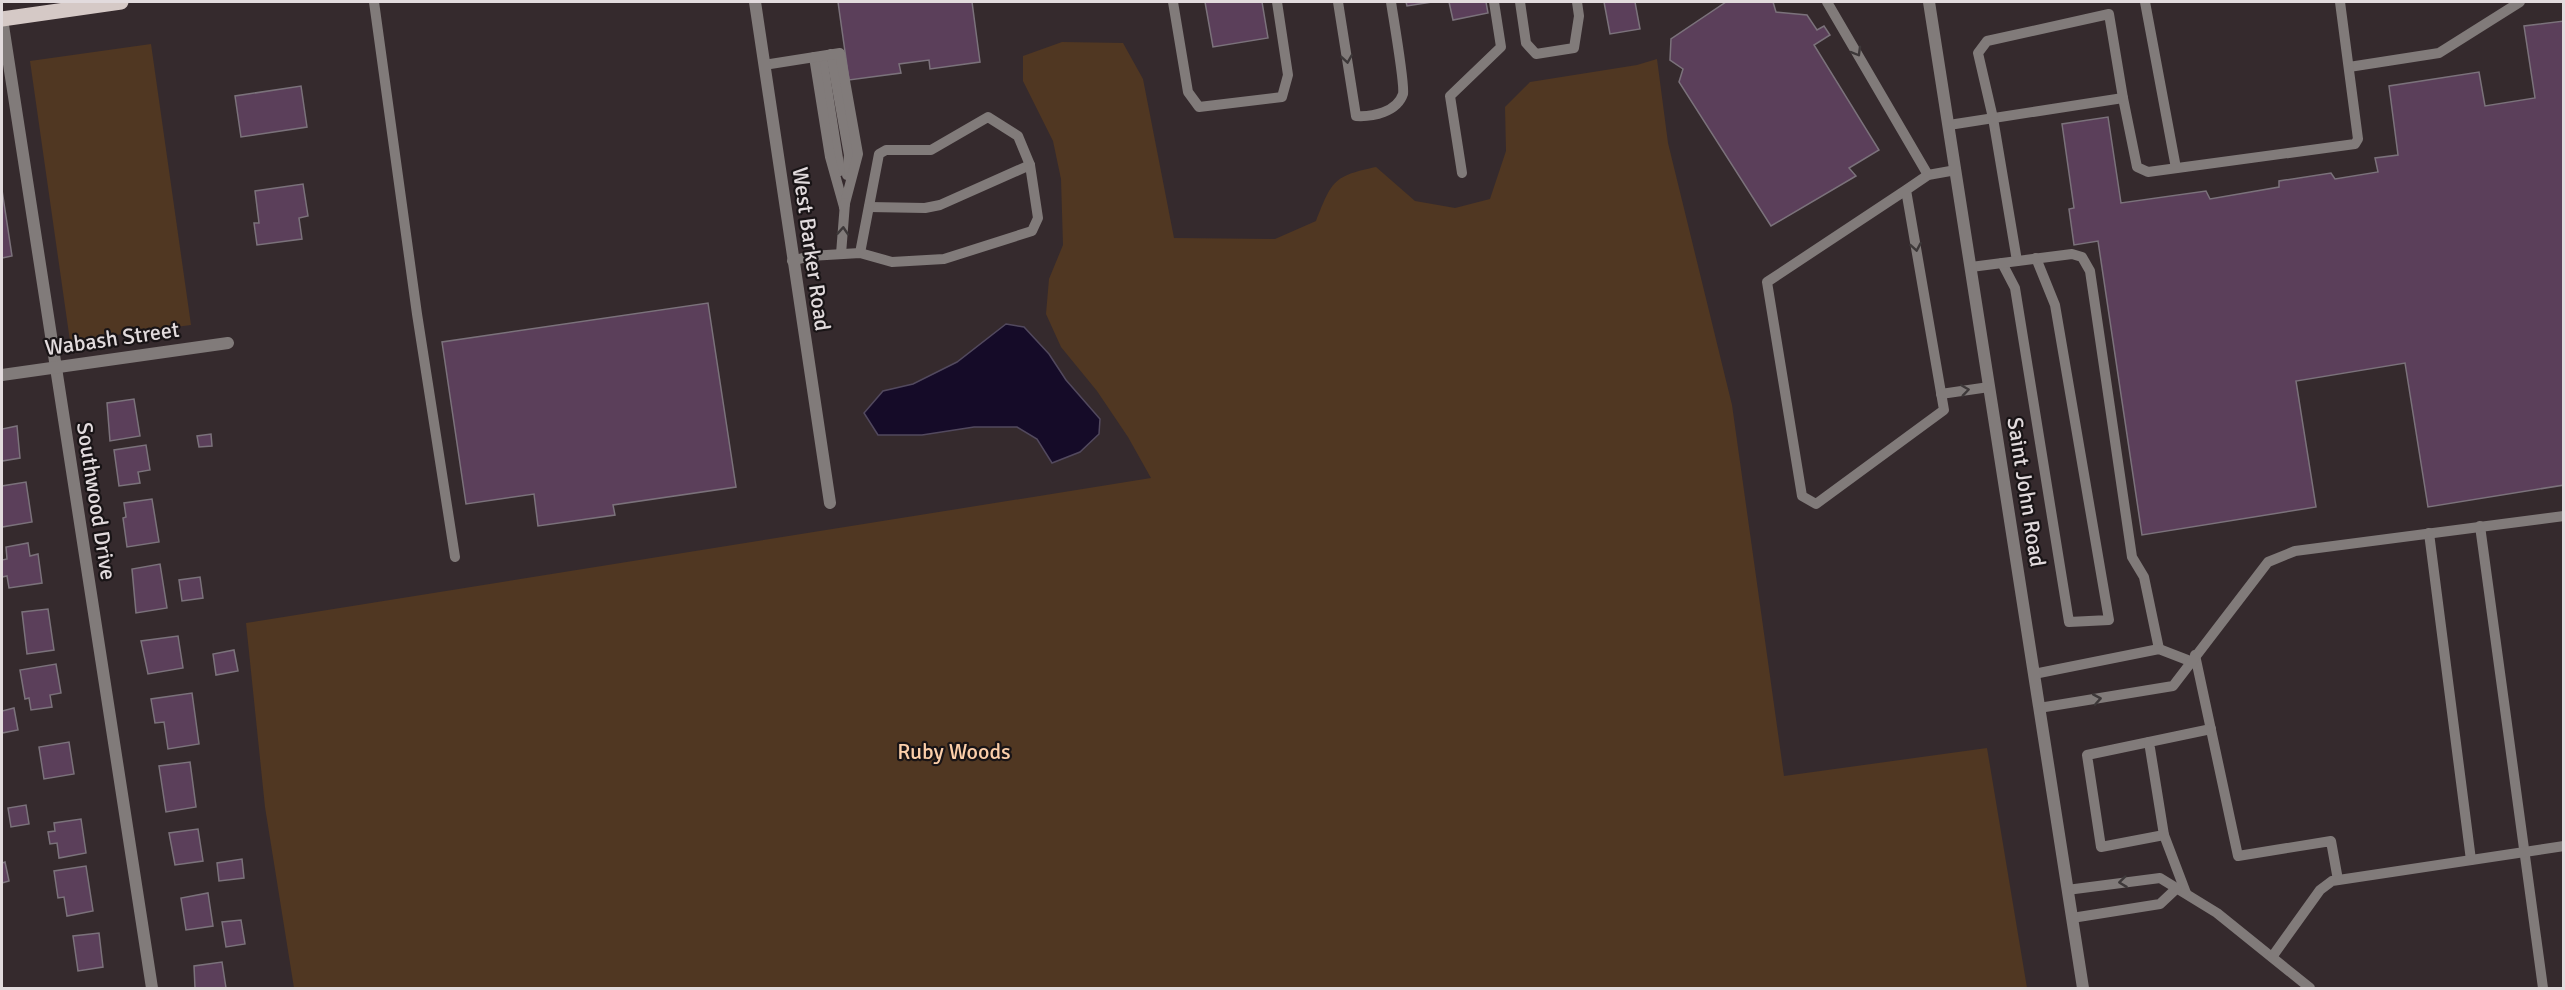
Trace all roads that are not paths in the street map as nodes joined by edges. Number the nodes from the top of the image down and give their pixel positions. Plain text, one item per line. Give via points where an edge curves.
1 (121, 2) edge
2 (374, 2) edge
3 (755, 2) edge
4 (1173, 2) edge
5 (1277, 2) edge
6 (1338, 2) edge
7 (1391, 2) edge
8 (1494, 2) edge
9 (1520, 2) edge
10 (1577, 2) edge
11 (1827, 2) edge
12 (1929, 2) edge
13 (2145, 2) edge
14 (2340, 2) edge
15 (2520, 2) edge
16 (2, 19) edge
17 (822, 56) junction
18 (764, 65) junction
19 (2349, 67) junction
20 (2123, 98) junction
21 (1993, 118) junction
22 (1949, 125) junction
23 (1030, 165) junction
24 (2176, 168) junction
25 (1956, 170) junction
26 (1462, 173) dead end
27 (1928, 175) junction
28 (1906, 190) junction
29 (844, 207) junction
30 (868, 207) junction
31 (860, 252) junction
32 (841, 254) junction
33 (2036, 258) junction
34 (792, 261) junction
35 (2017, 261) junction
36 (2002, 263) junction
37 (1971, 267) junction
38 (228, 343) dead end
39 (55, 366) junction
40 (2, 375) edge
41 (1989, 387) junction
42 (1941, 394) junction
43 (830, 503) dead end
44 (2564, 516) edge
45 (2480, 526) junction
46 (2429, 533) junction
47 (455, 557) dead end
48 (2159, 649) junction
49 (2192, 658) junction
50 (2034, 674) junction
51 (2039, 708) junction
52 (2211, 729) junction
53 (2149, 742) junction
54 (2164, 835) junction
55 (2564, 846) edge
56 (2525, 852) junction
57 (2471, 860) junction
58 (2338, 880) junction
59 (2067, 890) junction
60 (2181, 891) junction
61 (2072, 918) junction
62 (2272, 957) junction
63 (152, 988) edge
64 (2082, 988) edge
65 (2310, 988) edge
66 (2543, 988) edge

1 - 16 main road
2 - 47 lane
3 - 18 street, West Barker Road
4 - 5 lane via 1188,92 1199,107 1282,97 1288,75
6 -> 7 lane via 1356,116 1372,117 1395,106 1403,92
8 - 26 lane via 1502,47 1449,96
9 - 10 lane via 1526,43 1536,54 1574,48
11 -> 27 lane
12 - 22 street, Saint John Road
13 - 24 lane
14 - 19 lane
15 - 19 lane via 2439,53
16 - 39 street, Southwood Drive
17 - 18 lane
17 - 29 lane
17 - 29 lane via 840,53 858,154
18 - 34 street, West Barker Road
19 - 24 lane via 2358,139 2355,144
20 - 21 lane
20 - 21 lane via 2109,14 1988,41 1978,53
20 - 24 lane via 2137,167 2148,172
21 - 22 lane
21 - 35 lane
22 - 25 street, Saint John Road
23 - 30 lane via 940,205
23 - 30 lane via 1018,136 988,117 931,150 886,150 879,154
23 - 31 lane via 1038,218 1032,231 944,259 892,262
25 - 27 lane
25 - 37 street, Saint John Road
27 - 28 lane
28 -> 42 lane
28 - 42 lane via 1767,282 1802,496 1816,504 1908,437 1944,410
32 -> 29 lane
30 - 31 lane
31 - 32 lane
32 - 34 lane
33 - 35 lane
33 - 36 lane via 2055,305 2109,620 2069,622 2015,288
33 - 48 lane via 2072,254 2082,257 2090,271 2132,557 2144,577
34 - 43 street, West Barker Road
35 - 36 lane
36 - 37 lane
37 - 41 street, Saint John Road
38 - 39 street, Wabash Street
39 - 40 street, Wabash Street
39 - 63 street, Southwood Drive
42 -> 41 lane
41 - 50 street, Saint John Road
44 - 45 lane
45 - 46 lane
45 - 56 lane
46 - 49 lane via 2295,551 2268,562
46 - 57 lane
48 - 49 lane
48 - 50 lane
51 -> 49 lane via 2173,686
49 - 52 lane
50 - 51 street, Saint John Road
51 - 59 street, Saint John Road
52 - 53 lane
52 - 58 lane via 2238,856 2331,841
53 - 54 lane
53 - 54 lane via 2087,755 2101,847
54 - 60 lane
55 - 56 lane
56 - 57 lane
56 - 66 lane
57 - 58 lane
58 - 62 lane via 2320,890
60 -> 59 lane via 2160,878
59 - 61 street, Saint John Road
60 - 61 lane via 2160,904
60 - 62 lane via 2217,913
61 - 64 street, Saint John Road
62 - 65 lane

